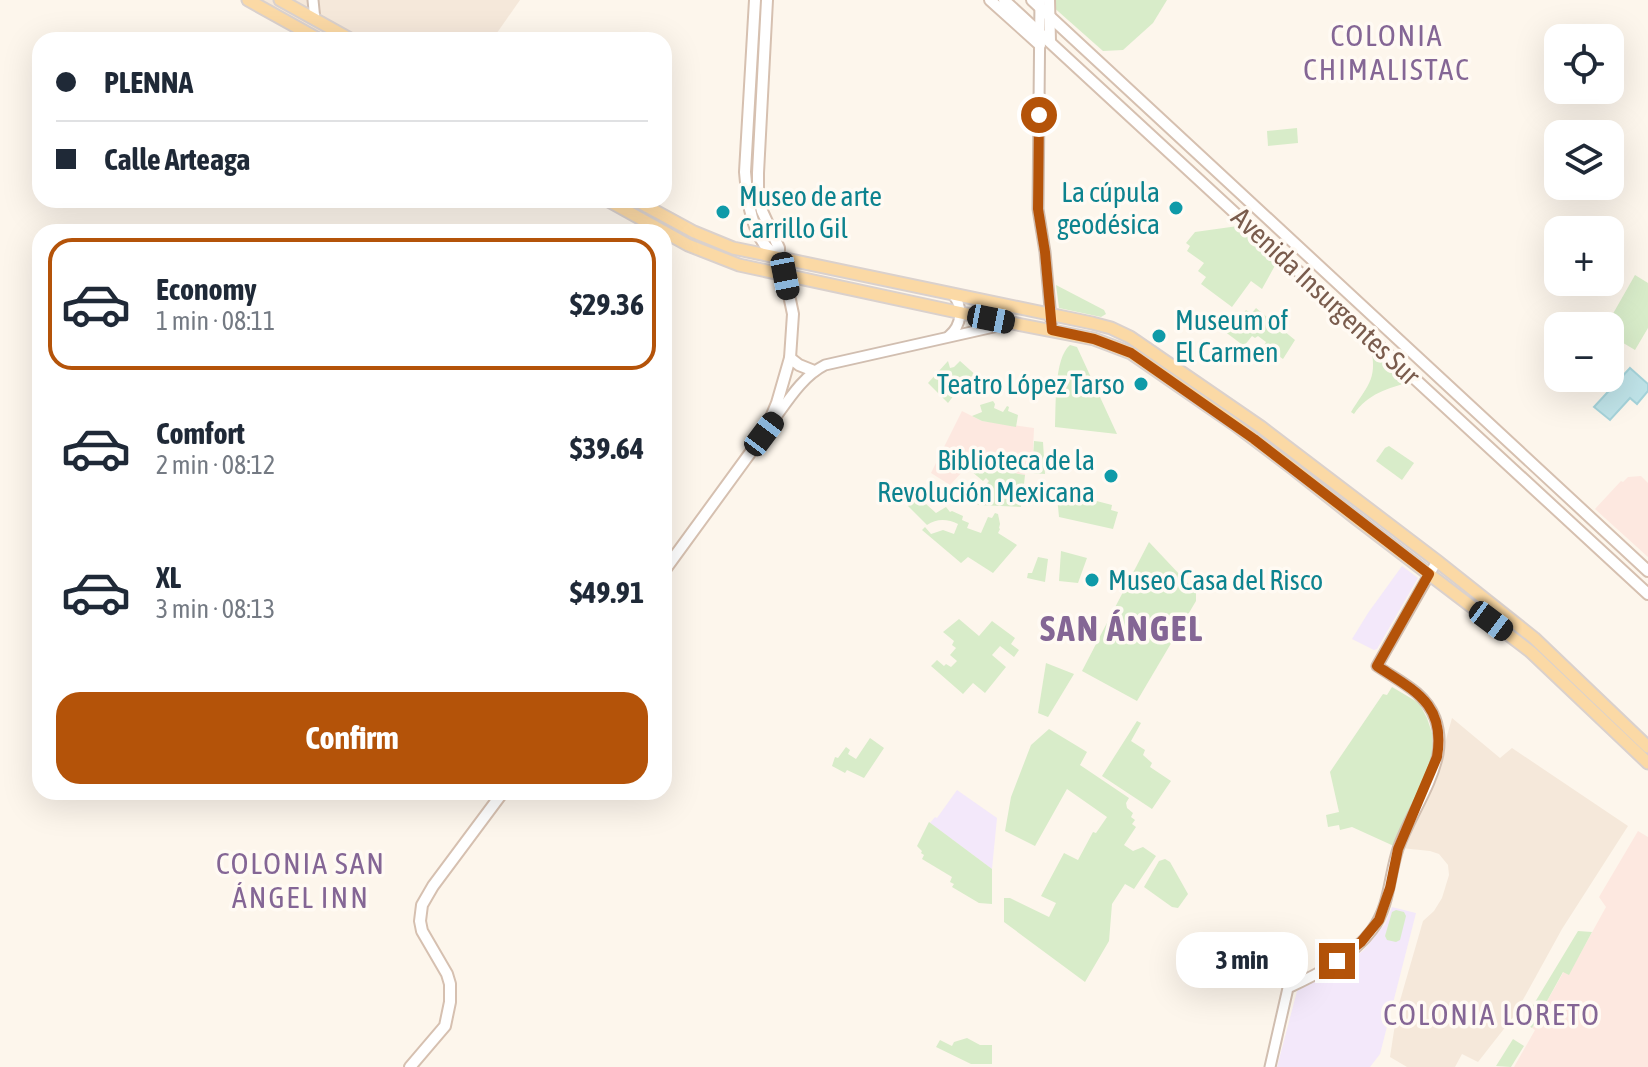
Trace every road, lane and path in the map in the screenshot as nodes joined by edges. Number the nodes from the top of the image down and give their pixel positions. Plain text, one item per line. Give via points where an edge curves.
1 (248, 0) edge
2 (280, 0) edge
3 (313, 0) edge
4 (755, 0) edge
5 (767, 0) edge
6 (990, 0) edge
7 (1040, 2) edge
8 (1018, 5) edge
9 (1003, 6) edge
10 (1049, 15) junction
11 (315, 20) junction
12 (306, 32) edge
13 (337, 32) edge
14 (1040, 32) junction
15 (1045, 43) junction
16 (748, 113) junction
17 (762, 113) junction
18 (622, 208) edge
19 (650, 208) edge
20 (652, 224) edge
21 (672, 235) edge
22 (779, 258) junction
23 (785, 276) junction
24 (952, 294) junction
25 (960, 313) junction
26 (1050, 314) junction
27 (1011, 323) junction
28 (1052, 330) junction
29 (946, 337) junction
30 (790, 358) junction
31 (814, 371) junction
32 (764, 434) junction
33 (672, 560) edge
34 (1437, 561) junction
35 (1648, 571) edge
36 (1429, 574) junction
37 (1648, 594) edge
38 (1648, 747) edge
39 (1648, 763) edge
40 (497, 800) edge
41 (410, 1067) edge
42 (1270, 1067) edge

1 - 12 main road
2 - 11 main road
3 - 11 street
4 - 16 main road
5 - 17 main road
6 - 9 main road
7 - 10 main road, Avenida Insurgentes Sur
7 - 14 street
8 - 9 main road via 1012,13
8 - 14 main road, Avenida Insurgentes Sur
9 - 15 main road
10 - 15 main road
10 - 35 main road, Avenida Insurgentes Sur
11 - 13 main road
14 - 15 main road, Avenida Insurgentes Sur
15 - 26 street via 1038,209
15 - 37 main road, Avenida Insurgentes Sur
16 - 17 main road
16 - 22 main road via 745,172 751,213 764,243
17 - 22 main road via 758,194
18 - 20 main road
19 - 22 main road via 714,242
21 - 23 main road via 739,265
22 - 23 main road
22 - 24 main road
23 - 25 main road
23 - 30 main road via 793,314
24 - 25 street
24 - 26 main road
25 - 27 main road
25 - 29 street via 957,328
26 - 28 street
26 - 34 main road via 1100,325 1138,342 1261,427
27 - 28 main road
27 - 29 street
28 - 36 main road via 1131,353 1283,460
29 - 31 street
30 - 31 main road
30 - 32 main road
31 - 32 street
32 - 33 main road
34 - 36 street
34 - 38 main road via 1534,638
36 - 39 main road via 1531,652
36 - 42 street via 1377,666 1422,696 1437,725 1437,757 1398,849 1384,909 1374,928 1337,961 1288,988
40 - 41 main road via 422,905 422,931 447,974 450,1002 445,1026

